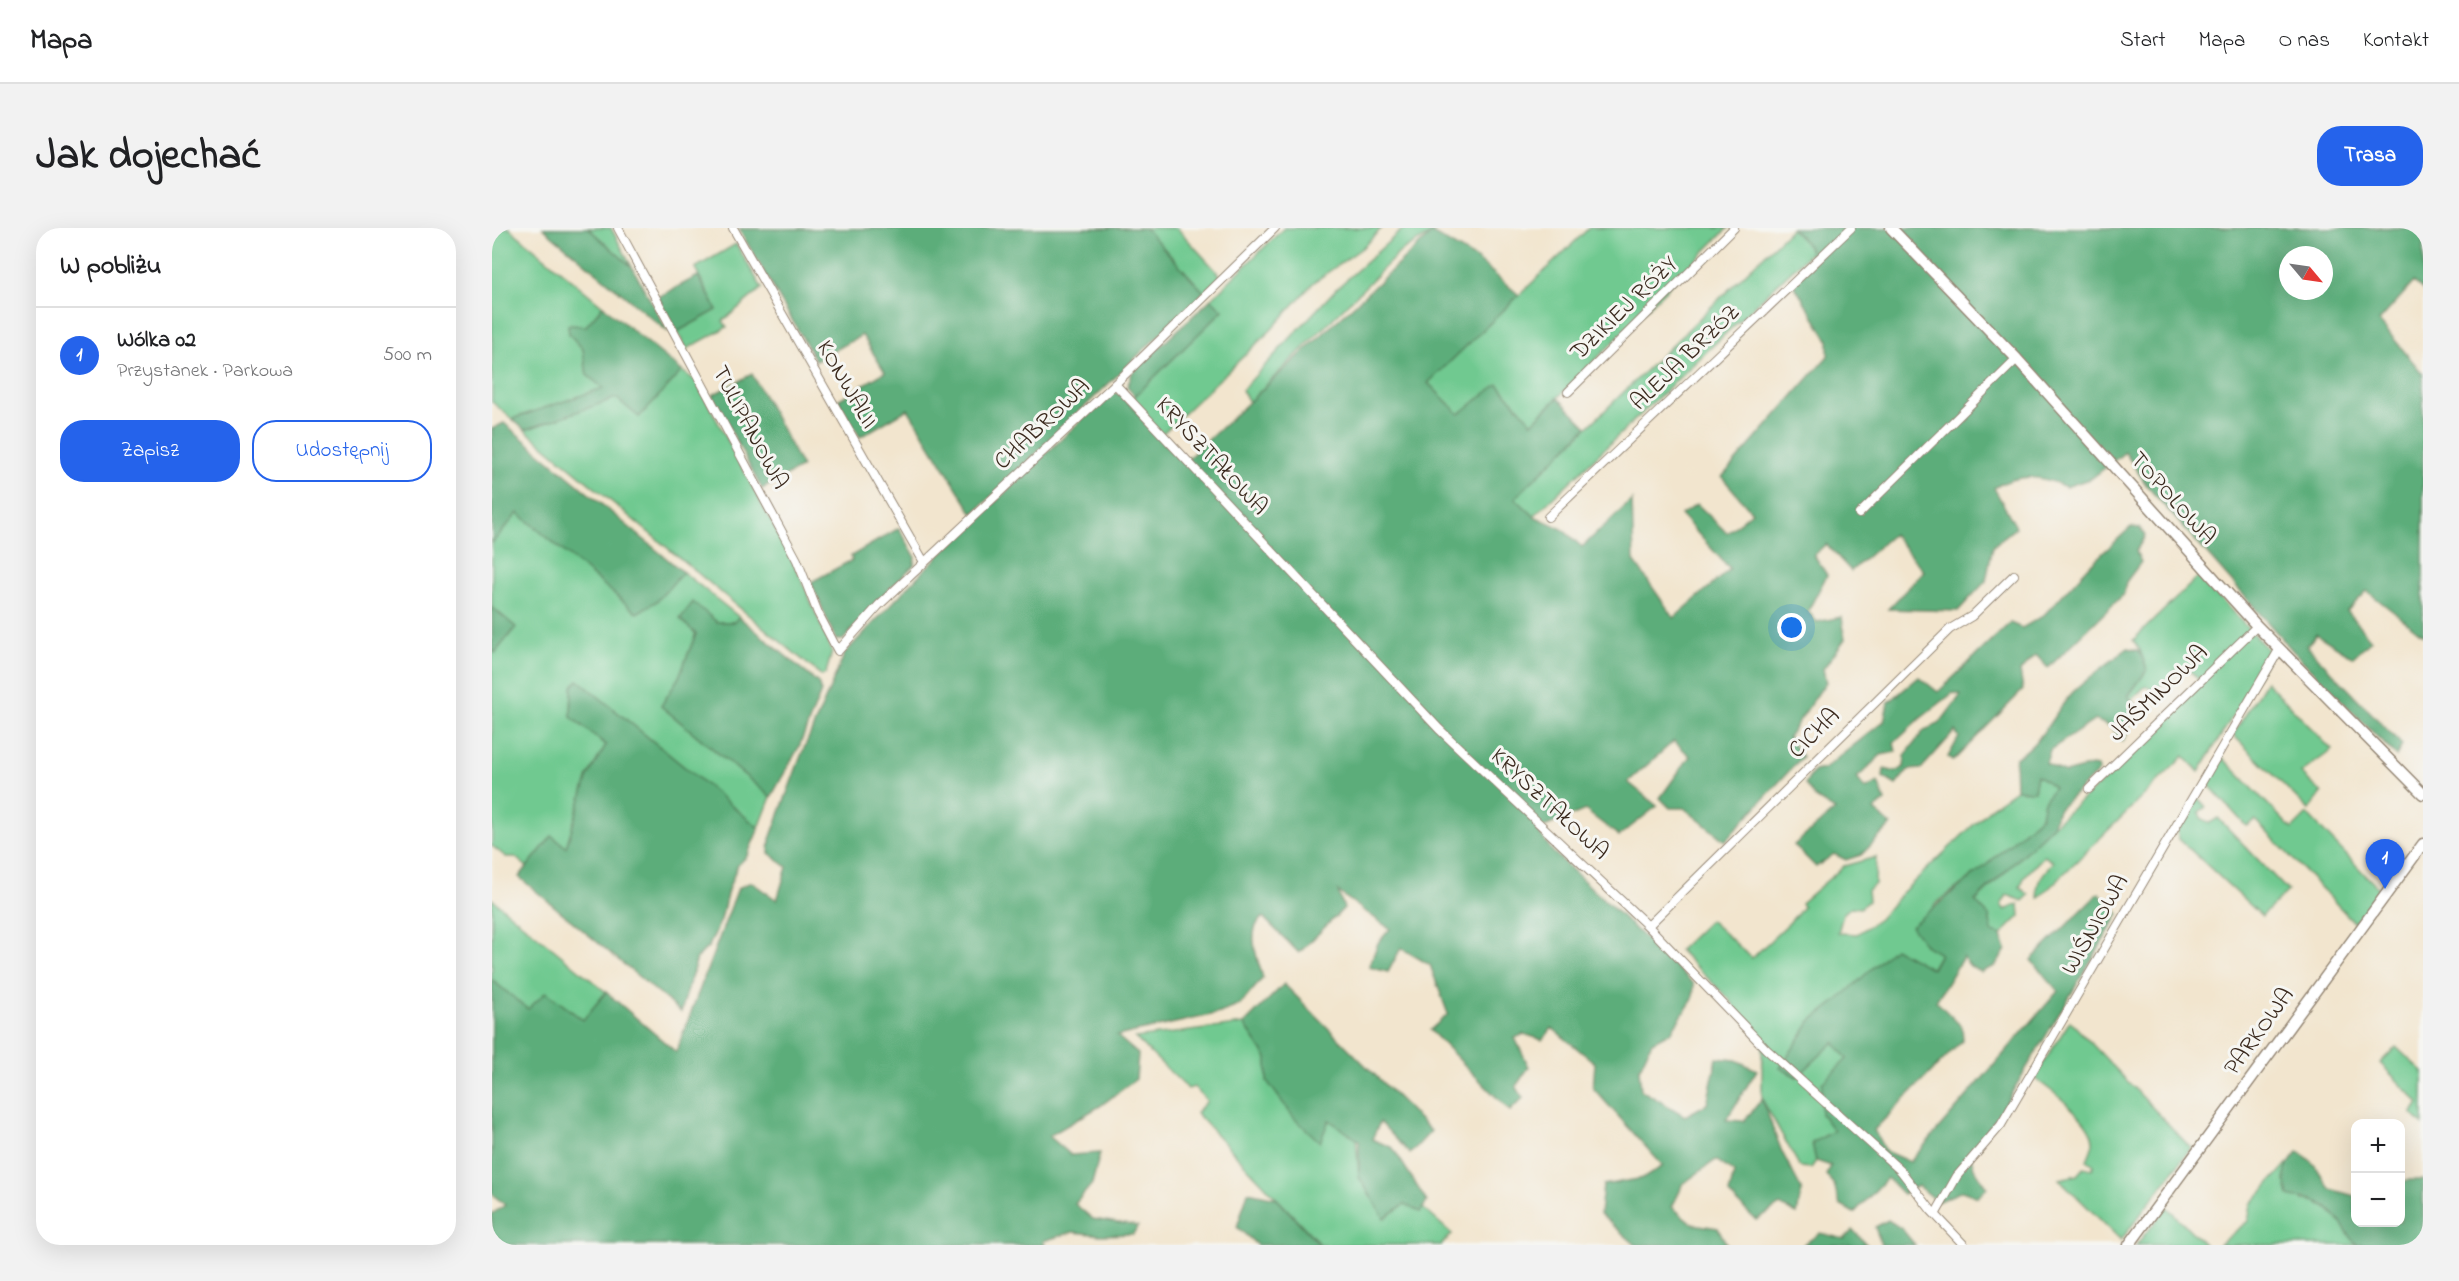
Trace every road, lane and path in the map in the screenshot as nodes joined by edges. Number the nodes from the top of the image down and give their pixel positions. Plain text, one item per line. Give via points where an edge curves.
1 (618, 228) edge
2 (733, 228) edge
3 (1275, 228) edge
4 (1734, 228) edge
5 (1851, 228) edge
6 (1891, 228) edge
7 (2017, 359) junction
8 (1115, 384) junction
9 (1568, 392) dead end
10 (1859, 514) dead end
11 (1548, 517) dead end
12 (924, 562) junction
13 (2013, 575) dead end
14 (2257, 626) junction
15 (2279, 650) junction
16 (838, 651) joint
17 (2089, 789) dead end
18 (2423, 794) edge
19 (2423, 844) edge
20 (1648, 926) junction
21 (1936, 1213) junction
22 (1964, 1245) edge
23 (2129, 1245) edge

1 - 16 street, TULIPANOWA via 797,560 818,614
2 - 12 street, KONWALII
3 - 8 street, CHABROWA
4 - 9 street, DZIKIEJ RÓŻY
5 - 11 street, ALEJA BRZÓZ
6 - 7 street, TOPOLOWA
7 - 10 street
7 - 14 street, TOPOLOWA
8 - 12 street, CHABROWA
8 - 20 street, KRYSZTAŁOWA via 1440,729
12 - 16 street, CHABROWA
13 - 20 street, CICHA via 1972,616 1950,629
14 - 15 street, TOPOLOWA
14 - 17 street, JAŚMINOWA
15 - 18 street, TOPOLOWA
15 - 21 street, WIŚNIOWA via 2001,1125 1957,1176
19 - 23 street, PARKOWA
20 - 21 street, KRYSZTAŁOWA via 1760,1043 1901,1171
21 - 22 street, KRYSZTAŁOWA

